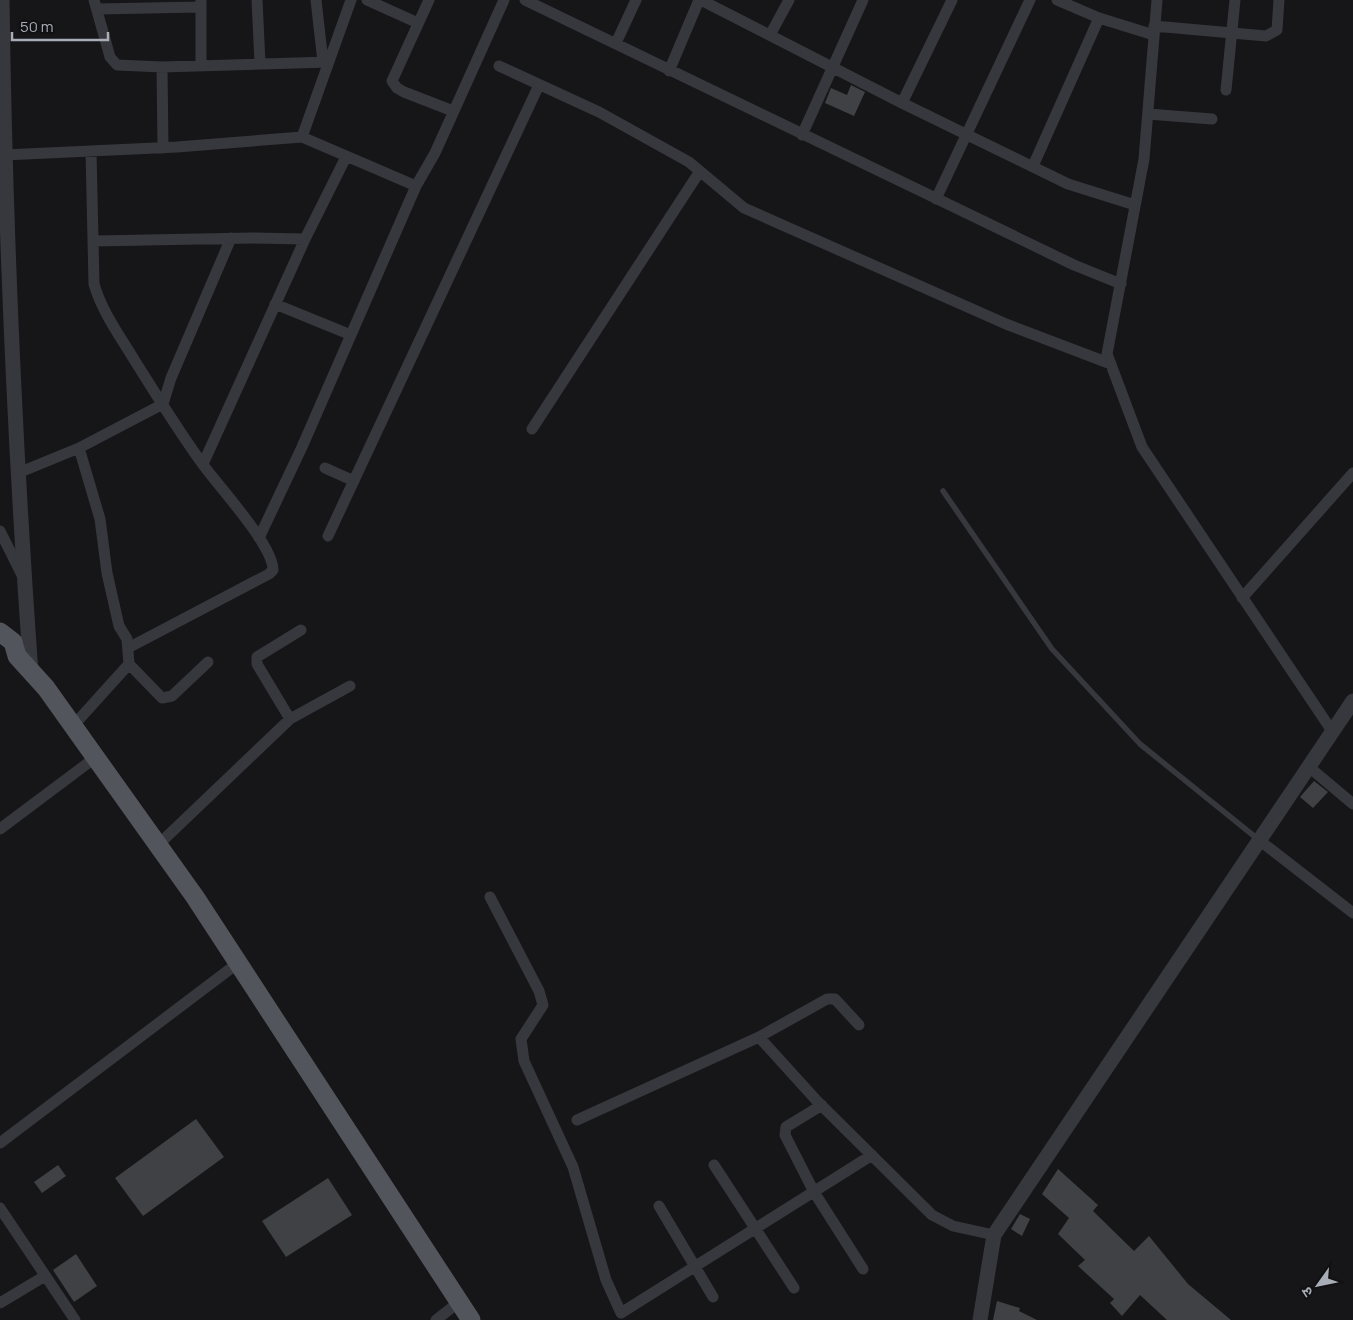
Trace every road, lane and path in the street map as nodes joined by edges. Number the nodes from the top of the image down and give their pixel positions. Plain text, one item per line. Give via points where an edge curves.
1 (2, 0) edge
2 (257, 0) edge
3 (316, 0) edge
4 (351, 0) edge
5 (366, 0) edge
6 (429, 0) edge
7 (504, 0) edge
8 (524, 0) edge
9 (636, 0) edge
10 (700, 0) edge
11 (788, 0) edge
12 (864, 0) edge
13 (952, 0) edge
14 (1030, 0) edge
15 (1057, 0) edge
16 (1156, 0) edge
17 (1235, 0) edge
18 (1280, 0) edge
19 (201, 3) edge
20 (95, 5) edge
21 (1099, 18) junction
22 (418, 23) junction
23 (1154, 31) junction
24 (1232, 33) junction
25 (770, 35) junction
26 (616, 43) junction
27 (326, 62) junction
28 (260, 63) junction
29 (201, 65) junction
30 (499, 66) dead end
31 (162, 67) junction
32 (833, 67) junction
33 (669, 71) junction
34 (539, 85) junction
35 (1226, 90) dead end
36 (902, 103) junction
37 (453, 111) junction
38 (1148, 114) junction
39 (1212, 119) dead end
40 (967, 134) junction
41 (802, 135) junction
42 (302, 137) junction
43 (164, 148) junction
44 (91, 151) junction
45 (4, 155) junction
46 (346, 157) junction
47 (1033, 166) junction
48 (700, 171) junction
49 (416, 186) junction
50 (936, 199) junction
51 (1135, 205) junction
52 (231, 238) junction
53 (305, 239) junction
54 (94, 241) junction
55 (1120, 284) junction
56 (275, 304) junction
57 (351, 335) junction
58 (1111, 364) junction
59 (163, 404) junction
60 (532, 430) dead end
61 (79, 448) junction
62 (203, 464) junction
63 (325, 468) dead end
64 (18, 473) junction
65 (1353, 473) edge
66 (354, 481) junction
67 (943, 491) dead end
68 (0, 531) edge
69 (328, 536) dead end
70 (259, 538) junction
71 (24, 579) junction
72 (1242, 598) junction
73 (301, 630) dead end
74 (0, 632) edge
75 (128, 648) junction
76 (8, 653) edge
77 (208, 662) dead end
78 (128, 664) junction
79 (31, 674) junction
80 (350, 686) dead end
81 (1353, 701) edge
82 (290, 719) junction
83 (73, 726) junction
84 (1332, 731) junction
85 (96, 757) junction
86 (1309, 767) junction
87 (1353, 804) edge
88 (0, 829) edge
89 (1259, 840) junction
90 (158, 845) junction
91 (490, 898) dead end
92 (1353, 913) edge
93 (238, 963) junction
94 (859, 1024) dead end
95 (759, 1036) junction
96 (822, 1105) junction
97 (577, 1120) dead end
98 (0, 1143) edge
99 (872, 1155) junction
100 (714, 1165) dead end
101 (814, 1192) junction
102 (659, 1206) dead end
103 (0, 1208) edge
104 (756, 1228) junction
105 (994, 1235) junction
106 (694, 1267) junction
107 (863, 1269) dead end
108 (45, 1276) junction
109 (794, 1288) dead end
110 (713, 1297) dead end
111 (459, 1302) junction
112 (0, 1303) edge
113 (622, 1313) junction
114 (75, 1320) edge
115 (436, 1320) edge
116 (471, 1320) edge
117 (611, 1320) edge
118 (980, 1320) edge

1 - 45 street
2 - 28 street
3 - 27 street
4 - 27 street
5 - 22 street
6 - 22 street
7 - 37 street
8 - 26 street
9 - 26 street
10 - 25 street
10 - 33 street
11 - 25 street
12 - 32 street
13 - 36 street
14 - 40 street
15 - 21 street
16 - 23 street
17 - 24 street
18 - 24 street via 1277,30 1272,35
19 - 20 street
19 - 29 street
20 - 31 street via 110,57 117,65
21 - 23 street
21 - 47 street
22 - 37 street via 392,81 404,92
23 - 24 street
23 - 38 street
24 - 35 street
25 - 32 street
26 - 33 street
27 - 28 street
27 - 42 street
28 - 29 street
29 - 31 street
30 - 34 street
31 - 43 street
32 - 36 street
32 - 41 street
33 - 41 street
34 - 48 street via 598,112
34 - 66 street
36 - 40 street
37 - 49 street
38 - 39 street
38 - 51 street
40 - 47 street
40 - 50 street
41 - 50 street
42 - 43 street
42 - 46 street
43 - 44 street
44 - 45 street
44 - 54 street
45 - 64 street
46 - 49 street
46 - 53 street
47 - 51 street via 1068,184
48 - 58 street via 744,208 1006,324
48 - 60 street
49 - 57 street
50 - 55 street via 1074,266
51 - 55 street
52 - 53 street
52 - 54 street
52 - 59 street
53 - 56 street
54 - 59 street via 94,284 100,304
55 - 58 street via 1107,354
56 - 57 street
56 - 62 street
57 - 70 street
58 - 72 street via 1142,447
59 - 61 street
59 - 62 street
61 - 64 street
61 - 75 street via 100,519 107,573 119,626
62 - 70 street
63 - 66 street
64 - 71 street
65 - 72 street
66 - 69 street
67 - 89 lane via 1052,649 1140,744
68 - 71 street
70 - 75 street via 273,562 273,570 269,574
71 - 79 street
72 - 84 street
73 - 82 street via 257,657
74 - 76 main road via 13,642
75 - 78 street
76 - 79 main road
77 - 78 street via 172,696 162,698
78 - 83 street
79 - 83 main road via 46,688
80 - 82 street
81 - 84 street
82 - 90 street
83 - 85 main road
84 - 86 street
85 - 88 street
85 - 90 main road
86 - 87 street
86 - 89 street
89 - 92 street
89 - 105 street
90 - 93 main road
91 - 113 street via 539,991 543,1005 521,1039 524,1061 573,1167 606,1280
93 - 98 street
93 - 111 main road
94 - 95 street via 835,999 827,999
95 - 96 street
95 - 97 street
96 - 99 street
96 - 101 street via 786,1127 785,1134
99 - 101 street
99 - 105 street via 932,1215 953,1226
100 - 104 street
101 - 104 street
101 - 107 street
102 - 106 street
103 - 108 street
104 - 106 street
104 - 109 street
105 - 118 street
106 - 110 street
106 - 113 street
108 - 112 street
108 - 114 street
111 - 115 street
111 - 116 main road
113 - 117 street

